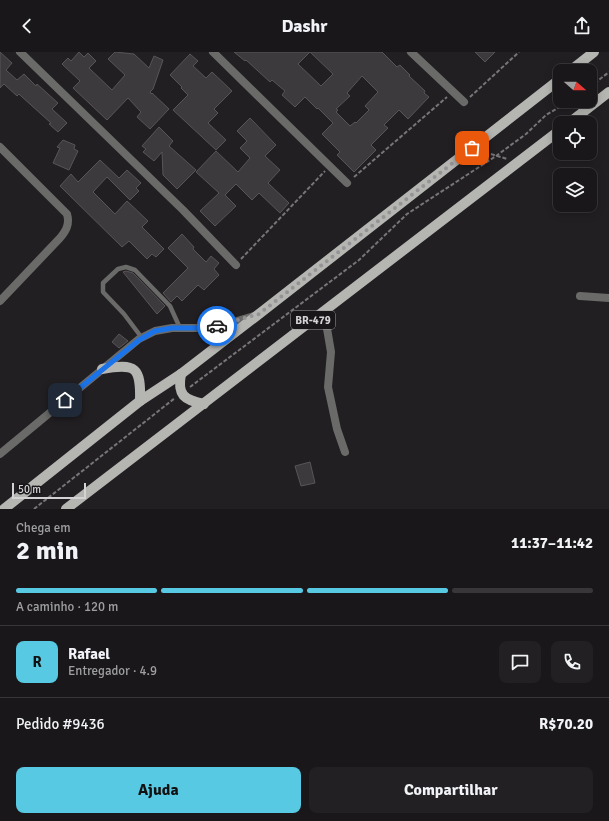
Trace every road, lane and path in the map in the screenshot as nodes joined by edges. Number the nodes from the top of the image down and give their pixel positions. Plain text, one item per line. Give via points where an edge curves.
1 (20, 52) edge
2 (213, 52) edge
3 (411, 52) edge
4 (519, 52) edge
5 (594, 52) edge
6 (579, 64) edge
7 (609, 72) edge
8 (597, 81) edge
9 (553, 84) edge
10 (453, 92) junction
11 (609, 92) edge
12 (464, 102) joint
13 (558, 108) edge
14 (578, 116) edge
15 (553, 135) edge
16 (0, 147) edge
17 (491, 154) dead end
18 (496, 156) junction
19 (518, 162) junction
20 (330, 166) junction
21 (347, 183) joint
22 (236, 265) joint
23 (580, 296) dead end
24 (609, 298) edge
25 (0, 301) edge
26 (324, 311) junction
27 (259, 314) junction
28 (180, 328) junction
29 (142, 338) junction
30 (102, 369) junction
31 (181, 374) junction
32 (181, 394) junction
33 (140, 401) junction
34 (204, 404) junction
35 (345, 452) dead end
36 (0, 454) edge
37 (4, 509) edge
38 (34, 509) edge
39 (66, 509) edge

1 - 22 street
2 - 20 street
3 - 10 street
4 - 12 path
5 - 6 main road
7 - 8 path
9 - 27 main road
10 - 12 street
10 - 21 path
11 - 14 main road
13 - 18 path
15 - 19 main road, BR-479
16 - 25 street via 68,214 69,218 67,229 60,238
17 - 18 path
18 - 19 path
18 - 32 path via 407,214 359,260
19 - 26 main road, BR-479
20 - 21 street
20 - 22 path
23 - 24 street
26 - 34 main road, BR-479
26 - 35 street via 331,352 328,387
27 - 28 street via 227,324
27 - 31 main road
28 - 29 street via 155,331
28 - 29 lane via 170,306 135,270 118,268 103,283 103,292
29 - 30 street
30 - 33 main road via 126,366 134,370 139,376
30 - 36 street
31 - 32 main road
31 - 33 main road
32 - 34 main road
32 - 38 path
33 - 37 main road
34 - 39 main road, BR-479

